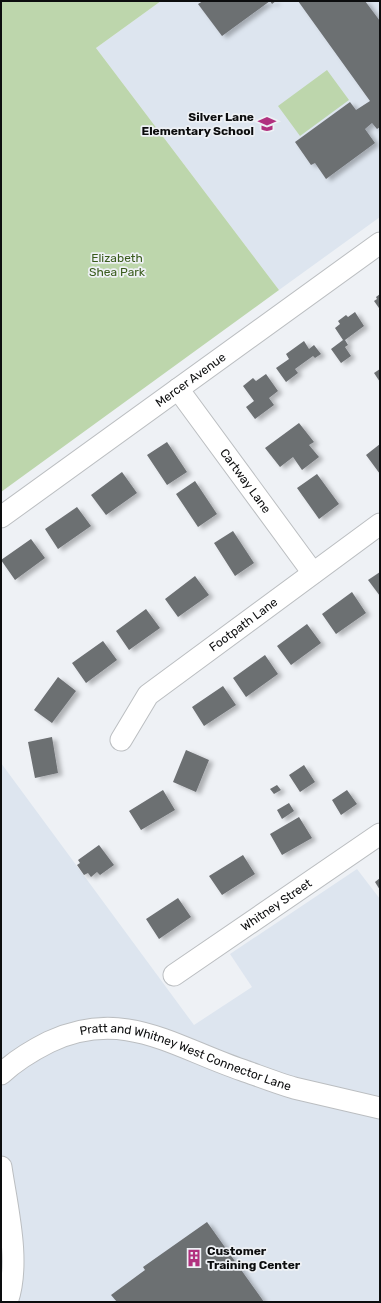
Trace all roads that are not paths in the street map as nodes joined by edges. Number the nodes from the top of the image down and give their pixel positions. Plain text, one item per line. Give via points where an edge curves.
1 (380, 243) edge
2 (178, 389) junction
3 (1, 516) edge
4 (380, 524) edge
5 (313, 573) junction
6 (122, 740) dead end
7 (380, 834) edge
8 (174, 975) dead end
9 (1, 1074) edge
10 (380, 1108) edge
11 (1, 1167) edge
12 (7, 1302) edge

1 - 2 street, Mercer Avenue
2 - 3 street, Mercer Avenue
2 - 5 street, Cartway Lane
4 - 5 street, Footpath Lane
5 - 6 street, Footpath Lane via 148,695
7 - 8 street, Whitney Street
9 - 10 street, Pratt and Whitney West Connector Lane via 30,1052 58,1038 101,1028 120,1029 139,1031 185,1046 237,1069 293,1088
11 - 12 street via 14,1268

